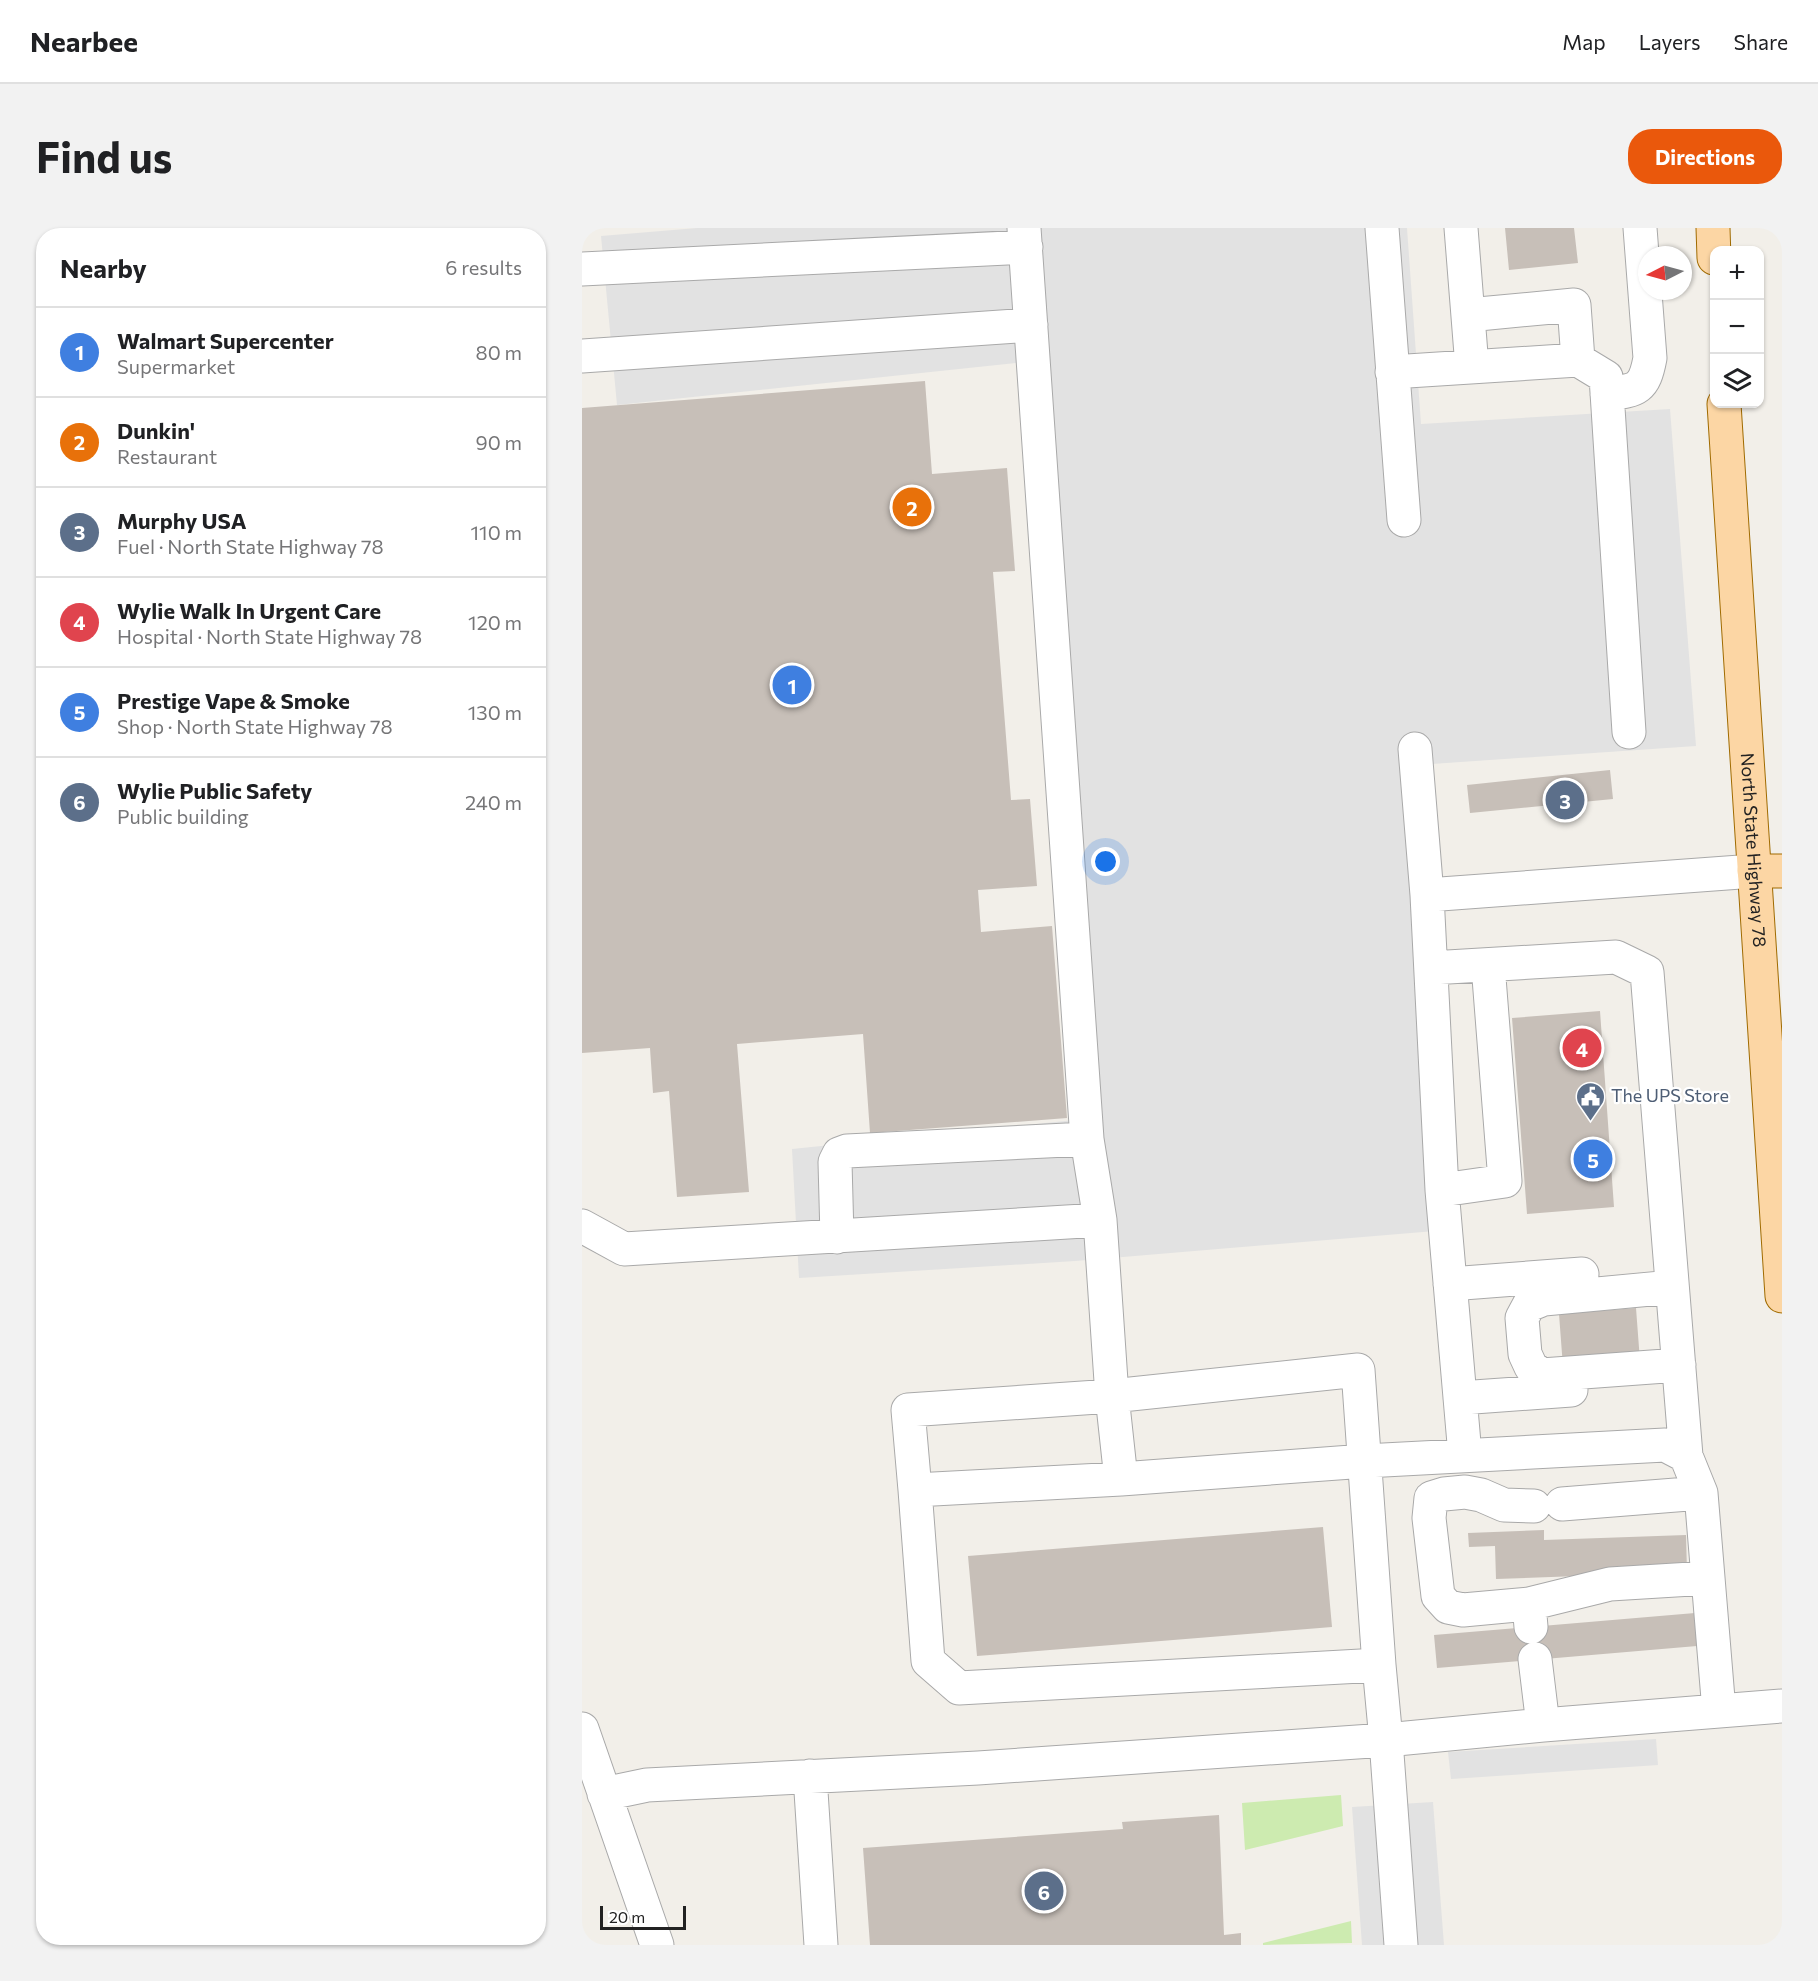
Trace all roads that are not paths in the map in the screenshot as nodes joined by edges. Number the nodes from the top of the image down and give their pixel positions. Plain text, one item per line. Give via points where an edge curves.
1 (1383, 228) edge
2 (1461, 228) edge
3 (1640, 228) edge
4 (1713, 228) edge
5 (1025, 237) edge
6 (1714, 246) edge
7 (582, 270) edge
8 (1468, 315) junction
9 (1031, 325) junction
10 (582, 356) edge
11 (1578, 360) junction
12 (1472, 367) junction
13 (1392, 372) junction
14 (1607, 394) junction
15 (1724, 408) edge
16 (1404, 520) dead end
17 (1629, 732) dead end
18 (1415, 749) dead end
19 (1768, 871) edge
20 (1427, 895) junction
21 (1488, 965) junction
22 (1431, 968) junction
23 (1087, 1138) junction
24 (1443, 1190) junction
25 (1100, 1220) junction
26 (582, 1226) edge
27 (837, 1237) junction
28 (1671, 1276) junction
29 (1450, 1284) junction
30 (1782, 1296) edge
31 (1680, 1374) junction
32 (1112, 1396) junction
33 (1460, 1398) junction
34 (1465, 1455) junction
35 (1686, 1455) junction
36 (1365, 1461) junction
37 (1121, 1479) junction
38 (915, 1490) junction
39 (1701, 1493) junction
40 (1708, 1578) junction
41 (1535, 1659) dead end
42 (1379, 1665) junction
43 (1782, 1706) edge
44 (1719, 1711) junction
45 (1543, 1725) junction
46 (582, 1729) edge
47 (1386, 1740) junction
48 (810, 1776) junction
49 (604, 1794) junction
50 (657, 1945) edge
51 (822, 1945) edge
52 (1401, 1945) edge

1 - 13 street
2 - 8 street
3 - 14 street via 1650,358 1646,377 1634,390
4 - 6 main road
5 - 7 street
5 - 9 street
8 - 11 street via 1574,305
8 - 12 street
9 - 10 street
9 - 23 street
11 - 12 street
11 - 14 street via 1606,377
12 - 13 street
13 - 16 street
14 - 17 street
15 - 19 main road, North State Highway 78
18 - 20 street
19 - 20 street
19 - 30 main road, North State Highway 78
20 - 22 street
21 - 22 street
21 - 24 street via 1504,1181
21 - 28 street via 1616,957 1647,972
22 - 24 street
23 - 25 street
23 - 27 street via 838,1154
24 - 29 street
25 - 27 street
25 - 32 street
26 - 27 street via 624,1249
28 - 29 street via 1601,1272
28 - 31 street
28 - 31 street via 1529,1305 1522,1318 1525,1354 1531,1367 1542,1375
29 - 33 street
31 - 33 street
31 - 35 street
32 - 36 street via 1358,1370
32 - 37 street
32 - 38 street via 908,1410
33 - 34 street
34 - 35 street via 1665,1445
34 - 36 street
35 - 39 street
36 - 37 street
36 - 42 street
37 - 38 street
38 - 42 street via 927,1661 959,1688
39 - 40 street
39 - 40 street via 1504,1505 1465,1492 1431,1498 1429,1518 1438,1596 1448,1607 1530,1615 1610,1584
40 - 44 street
41 - 45 street
42 - 47 street
43 - 44 street
44 - 45 street
45 - 47 street
46 - 49 street
47 - 48 street
47 - 52 street
48 - 49 street via 647,1785
48 - 51 street
49 - 50 street

